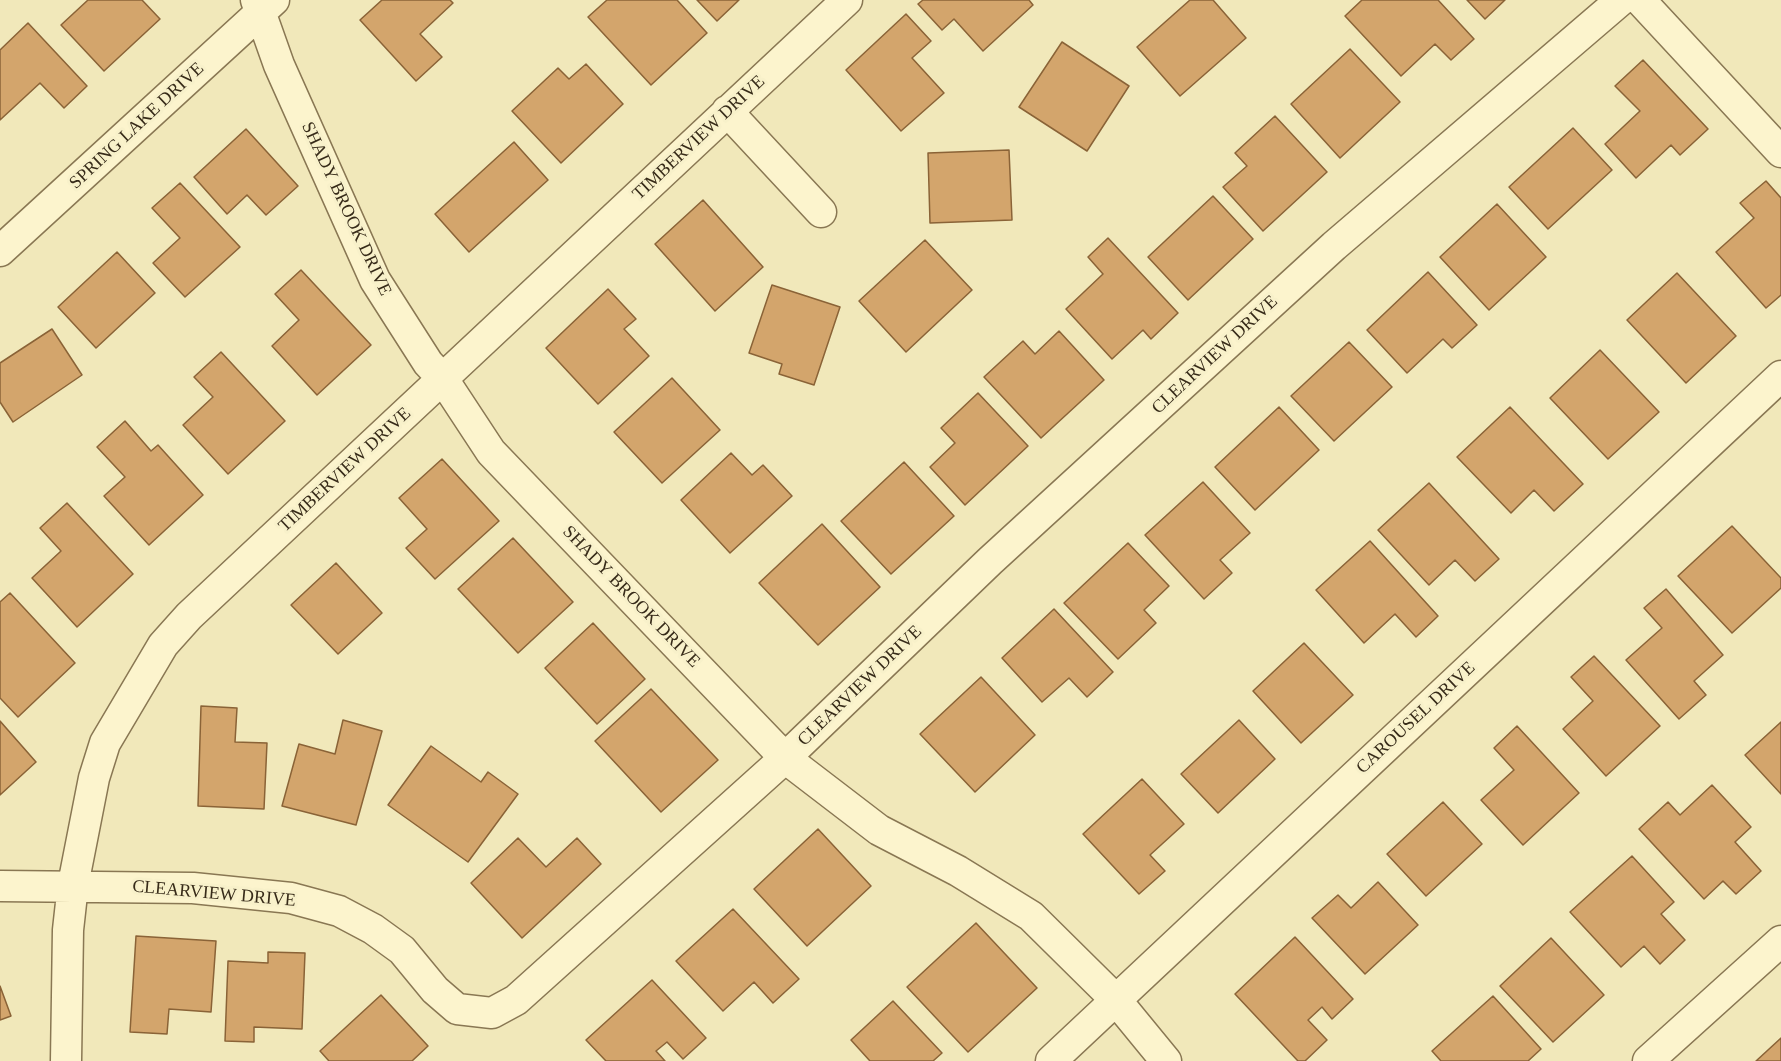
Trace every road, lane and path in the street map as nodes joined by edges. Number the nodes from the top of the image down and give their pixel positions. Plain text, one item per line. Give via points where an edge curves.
1 (847, 0) edge
2 (1621, 0) edge
3 (1640, 0) edge
4 (263, 4) edge
5 (727, 111) junction
6 (1781, 152) edge
7 (821, 212) dead end
8 (0, 251) edge
9 (1781, 376) edge
10 (443, 379) junction
11 (785, 758) junction
12 (73, 885) junction
13 (0, 886) edge
14 (1781, 941) edge
15 (1116, 1000) junction
16 (66, 1061) edge
17 (1051, 1061) edge
18 (1166, 1061) edge
19 (1648, 1061) edge

1 - 5 street, TIMBERVIEW DRIVE
2 - 11 street, CLEARVIEW DRIVE via 1334,246 990,561
3 - 6 street
4 - 8 street, SPRING LAKE DRIVE
4 - 10 street, SHADY BROOK DRIVE via 279,65 375,280 428,363
5 - 7 street
5 - 10 street, TIMBERVIEW DRIVE
9 - 15 street, CAROUSEL DRIVE
10 - 11 street, SHADY BROOK DRIVE via 491,452
10 - 12 street, TIMBERVIEW DRIVE via 189,616 163,645 105,743 94,778
11 - 12 street, CLEARVIEW DRIVE via 516,1000 492,1013 457,1010 402,950 339,911 291,898 193,888
11 - 15 street, SHADY BROOK DRIVE via 879,830 958,871 1030,915
12 - 13 street, CLEARVIEW DRIVE
12 - 16 street, TIMBERVIEW DRIVE via 68,930
14 - 19 street
15 - 17 street, CAROUSEL DRIVE
15 - 18 street, SHADY BROOK DRIVE

